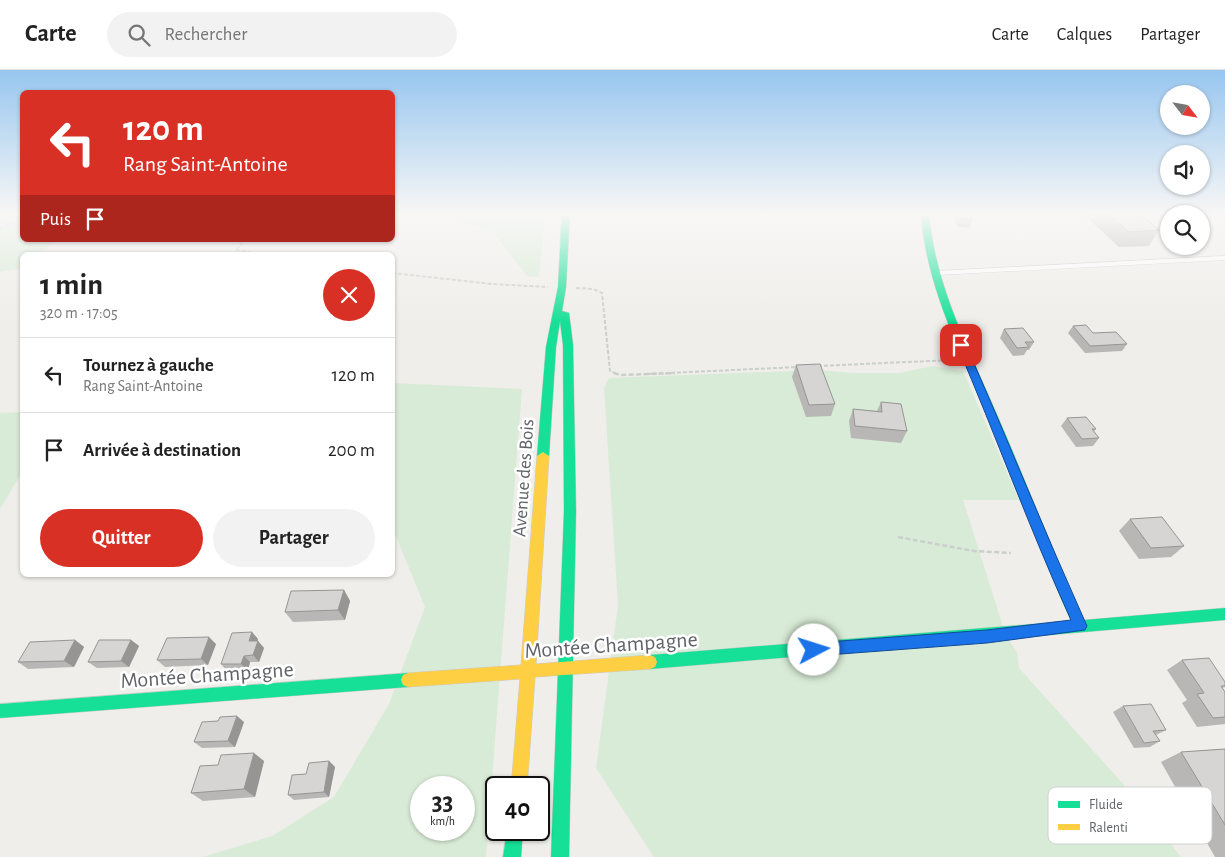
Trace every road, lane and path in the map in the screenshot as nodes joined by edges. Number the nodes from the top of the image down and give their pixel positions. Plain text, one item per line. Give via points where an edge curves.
1 (236, 250) edge
2 (564, 250) edge
3 (930, 250) edge
4 (249, 252) edge
5 (1225, 258) edge
6 (395, 273) edge
7 (937, 273) junction
8 (562, 287) junction
9 (968, 359) junction
10 (813, 366) edge
11 (804, 367) edge
12 (898, 537) dead end
13 (1011, 553) dead end
14 (1225, 614) edge
15 (1080, 626) junction
16 (566, 669) junction
17 (528, 671) junction
18 (0, 711) edge
19 (520, 776) edge
20 (514, 841) edge
21 (512, 857) edge
22 (560, 857) edge

1 - 4 path
2 - 8 main road, Avenue des Bois
3 - 7 main road
5 - 7 lane
6 - 8 path via 492,284
7 - 9 main road via 949,317
8 - 11 path via 593,289 602,293 610,372 614,374
8 - 16 main road, Avenue des Bois via 568,345 570,493
8 - 17 main road, Avenue des Bois via 551,347
9 - 10 path
9 - 15 main road
12 - 13 path via 974,552
14 - 15 main road, Montée Champagne
15 - 16 main road, Montée Champagne
16 - 17 main road, Montée Champagne
16 - 22 main road, Avenue des Bois
17 - 18 main road, Montée Champagne
17 - 19 main road, Avenue des Bois
20 - 21 main road

